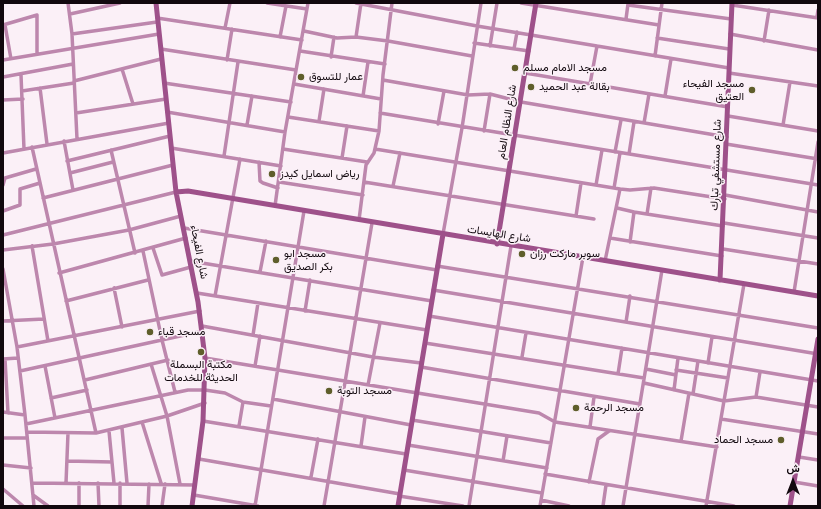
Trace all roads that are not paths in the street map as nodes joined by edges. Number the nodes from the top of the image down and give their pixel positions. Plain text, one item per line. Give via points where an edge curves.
1 (68, 3) edge
2 (120, 3) edge
3 (156, 3) edge
4 (230, 3) edge
5 (267, 3) edge
6 (308, 3) edge
7 (356, 3) edge
8 (361, 3) edge
9 (392, 3) edge
10 (481, 3) edge
11 (498, 3) edge
12 (521, 3) edge
13 (662, 3) edge
14 (535, 4) edge
15 (628, 4) edge
16 (732, 4) edge
17 (286, 6) junction
18 (307, 9) junction
19 (392, 9) junction
20 (661, 10) junction
21 (769, 10) junction
22 (818, 10) edge
23 (70, 14) junction
24 (817, 17) edge
25 (626, 19) junction
26 (157, 20) junction
27 (731, 20) junction
28 (4, 25) edge
29 (659, 25) junction
30 (477, 26) junction
31 (225, 28) junction
32 (493, 28) junction
33 (232, 29) junction
34 (304, 31) junction
35 (517, 32) junction
36 (72, 34) junction
37 (159, 34) junction
38 (730, 34) junction
39 (531, 35) junction
40 (280, 37) junction
41 (334, 37) junction
42 (356, 37) junction
43 (657, 38) junction
44 (302, 40) junction
45 (388, 41) junction
46 (764, 41) junction
47 (474, 43) junction
48 (490, 46) junction
49 (597, 46) junction
50 (160, 49) junction
51 (514, 49) junction
52 (730, 49) junction
53 (73, 50) junction
54 (818, 50) edge
55 (300, 51) junction
56 (529, 51) junction
57 (37, 54) junction
58 (472, 56) junction
59 (655, 56) junction
60 (331, 57) junction
61 (11, 59) junction
62 (161, 59) junction
63 (671, 59) junction
64 (3, 60) edge
65 (226, 60) junction
66 (238, 62) junction
67 (368, 62) junction
68 (73, 64) junction
69 (385, 64) junction
70 (122, 69) junction
71 (296, 70) junction
72 (729, 71) junction
73 (525, 73) junction
74 (21, 75) junction
75 (3, 77) edge
76 (383, 80) junction
77 (74, 82) junction
78 (790, 82) junction
79 (164, 83) junction
80 (294, 84) junction
81 (590, 84) junction
82 (818, 86) edge
83 (40, 88) junction
84 (324, 89) junction
85 (22, 91) junction
86 (444, 91) junction
87 (233, 93) junction
88 (490, 94) junction
89 (649, 94) junction
90 (468, 95) junction
91 (252, 96) junction
92 (363, 96) junction
93 (665, 96) junction
94 (22, 99) junction
95 (166, 99) junction
96 (381, 99) junction
97 (3, 100) edge
98 (291, 102) junction
99 (521, 102) junction
100 (133, 104) junction
101 (728, 107) junction
102 (167, 112) junction
103 (76, 113) junction
104 (380, 113) junction
105 (728, 116) junction
106 (288, 117) junction
107 (621, 120) junction
108 (319, 121) junction
109 (634, 122) junction
110 (169, 123) junction
111 (229, 123) junction
112 (644, 123) junction
113 (438, 124) junction
114 (783, 125) junction
115 (247, 126) junction
116 (347, 126) junction
117 (462, 128) junction
118 (378, 131) junction
119 (484, 131) junction
120 (818, 131) edge
121 (285, 132) junction
122 (170, 136) junction
123 (515, 136) junction
124 (727, 137) junction
125 (77, 139) junction
126 (64, 141) junction
127 (818, 142) edge
128 (46, 144) junction
129 (726, 144) junction
130 (32, 147) junction
131 (171, 148) junction
132 (24, 149) junction
133 (283, 149) junction
134 (375, 149) junction
135 (111, 150) junction
136 (602, 150) junction
137 (615, 152) junction
138 (3, 153) edge
139 (400, 153) junction
140 (620, 153) junction
141 (629, 154) junction
142 (224, 156) junction
143 (342, 158) junction
144 (240, 159) junction
145 (817, 159) edge
146 (68, 161) junction
147 (113, 162) junction
148 (259, 162) junction
149 (367, 162) junction
150 (456, 162) junction
151 (173, 165) junction
152 (281, 166) junction
153 (36, 169) junction
154 (726, 170) junction
155 (509, 171) junction
156 (70, 174) junction
157 (117, 178) junction
158 (279, 182) junction
159 (364, 182) junction
160 (581, 183) junction
161 (40, 184) junction
162 (811, 184) junction
163 (596, 185) junction
164 (818, 185) edge
165 (3, 186) edge
166 (393, 186) junction
167 (278, 188) junction
168 (614, 188) junction
169 (651, 188) junction
170 (620, 189) junction
171 (73, 190) junction
172 (176, 192) junction
173 (449, 195) junction
174 (362, 196) junction
175 (725, 197) junction
176 (43, 198) junction
177 (233, 199) junction
178 (123, 205) junction
179 (504, 205) junction
180 (275, 206) junction
181 (616, 208) junction
182 (807, 210) junction
183 (3, 211) edge
184 (304, 211) junction
185 (634, 212) junction
186 (818, 212) edge
187 (647, 214) junction
188 (181, 216) junction
189 (576, 216) junction
190 (594, 219) dead end
191 (359, 220) junction
192 (372, 222) junction
193 (49, 223) junction
194 (724, 225) junction
195 (184, 228) junction
196 (129, 230) junction
197 (443, 234) junction
198 (3, 235) edge
199 (227, 235) junction
200 (803, 235) junction
201 (186, 238) junction
202 (610, 238) junction
203 (818, 238) edge
204 (266, 241) junction
205 (630, 242) junction
206 (53, 244) junction
207 (497, 244) junction
208 (32, 246) junction
209 (511, 246) junction
210 (298, 247) junction
211 (153, 248) junction
212 (723, 249) junction
213 (3, 250) edge
214 (143, 250) junction
215 (135, 253) junction
216 (722, 256) junction
217 (583, 257) junction
218 (366, 258) junction
219 (818, 259) edge
220 (605, 261) junction
221 (799, 261) junction
222 (191, 264) junction
223 (818, 264) edge
224 (221, 266) junction
225 (437, 268) junction
226 (3, 269) edge
227 (662, 270) junction
228 (260, 272) junction
229 (59, 273) junction
230 (4, 275) edge
231 (506, 277) junction
232 (293, 278) junction
233 (148, 280) junction
234 (310, 280) junction
235 (720, 280) junction
236 (744, 284) junction
237 (114, 288) junction
238 (578, 288) junction
239 (360, 290) junction
240 (433, 290) junction
241 (794, 292) junction
242 (197, 293) junction
243 (216, 296) junction
244 (630, 296) junction
245 (818, 296) edge
246 (66, 301) junction
247 (432, 301) junction
248 (502, 301) junction
249 (657, 301) junction
250 (258, 303) junction
251 (288, 308) junction
252 (200, 311) junction
253 (305, 311) junction
254 (574, 314) junction
255 (738, 315) junction
256 (429, 316) junction
257 (44, 319) junction
258 (356, 319) junction
259 (158, 320) junction
260 (3, 321) edge
261 (12, 322) junction
262 (626, 322) junction
263 (380, 323) junction
264 (653, 326) junction
265 (122, 327) junction
266 (498, 328) junction
267 (818, 328) edge
268 (203, 329) junction
269 (427, 330) junction
270 (526, 332) junction
271 (253, 335) junction
272 (74, 336) junction
273 (260, 336) junction
274 (712, 337) junction
275 (569, 339) junction
276 (818, 339) edge
277 (162, 340) junction
278 (283, 340) junction
279 (734, 340) junction
280 (48, 341) junction
281 (425, 342) junction
282 (17, 347) junction
283 (622, 348) junction
284 (350, 353) junction
285 (494, 353) junction
286 (649, 353) junction
287 (817, 354) edge
288 (373, 357) junction
289 (522, 357) junction
290 (18, 358) junction
291 (206, 358) junction
292 (678, 358) junction
293 (4, 359) edge
294 (80, 359) junction
295 (168, 360) junction
296 (698, 361) junction
297 (708, 363) junction
298 (151, 364) junction
299 (421, 365) junction
300 (564, 365) junction
301 (45, 366) junction
302 (255, 366) junction
303 (730, 366) junction
304 (646, 369) junction
305 (278, 370) junction
306 (20, 371) junction
307 (676, 372) junction
308 (760, 372) junction
309 (696, 373) junction
310 (618, 374) junction
311 (644, 378) junction
312 (728, 378) junction
313 (85, 380) junction
314 (490, 380) junction
315 (812, 380) junction
316 (345, 381) junction
317 (818, 381) edge
318 (644, 383) junction
319 (368, 385) junction
320 (87, 390) junction
321 (206, 390) junction
322 (674, 390) junction
323 (560, 391) junction
324 (175, 392) junction
325 (416, 393) junction
326 (691, 394) junction
327 (161, 395) junction
328 (594, 396) junction
329 (756, 397) junction
330 (51, 398) junction
331 (273, 398) junction
332 (724, 401) junction
333 (243, 402) junction
334 (205, 403) junction
335 (486, 404) junction
336 (640, 404) junction
337 (808, 405) junction
338 (271, 406) junction
339 (818, 406) edge
340 (92, 410) junction
341 (340, 410) junction
342 (5, 413) edge
343 (25, 415) junction
344 (167, 416) junction
345 (365, 417) junction
346 (55, 418) junction
347 (721, 419) junction
348 (203, 421) junction
349 (142, 422) junction
350 (412, 422) junction
351 (555, 422) junction
352 (26, 424) junction
353 (239, 426) junction
354 (590, 427) junction
355 (122, 428) junction
356 (268, 430) junction
357 (610, 430) junction
358 (109, 431) junction
359 (481, 431) junction
360 (27, 432) junction
361 (803, 432) junction
362 (68, 433) junction
363 (96, 433) junction
364 (635, 434) junction
365 (818, 434) edge
366 (507, 436) junction
367 (3, 438) edge
368 (28, 438) junction
369 (318, 439) junction
370 (681, 441) junction
371 (335, 442) junction
372 (551, 443) junction
373 (408, 445) junction
374 (361, 446) junction
375 (717, 447) junction
376 (406, 454) junction
377 (477, 457) junction
378 (799, 457) junction
379 (199, 459) junction
380 (818, 460) edge
381 (67, 461) junction
382 (503, 461) junction
383 (112, 462) junction
384 (3, 465) edge
385 (31, 468) junction
386 (261, 468) junction
387 (547, 468) junction
388 (404, 470) junction
389 (545, 474) junction
390 (311, 477) junction
391 (329, 481) junction
392 (32, 482) junction
393 (473, 482) junction
394 (589, 482) junction
395 (794, 482) junction
396 (66, 483) junction
397 (79, 483) junction
398 (98, 483) junction
399 (114, 483) junction
400 (120, 483) junction
401 (127, 483) junction
402 (149, 484) junction
403 (163, 484) junction
404 (180, 484) junction
405 (606, 484) junction
406 (194, 485) junction
407 (818, 486) edge
408 (627, 488) junction
409 (3, 489) edge
410 (542, 493) junction
411 (194, 494) junction
412 (33, 495) junction
413 (400, 495) junction
414 (541, 500) junction
415 (707, 504) edge
416 (22, 506) edge
417 (34, 506) edge
418 (48, 506) edge
419 (79, 506) edge
420 (99, 506) edge
421 (120, 506) edge
422 (148, 506) edge
423 (162, 506) edge
424 (192, 506) edge
425 (256, 506) edge
426 (324, 506) edge
427 (398, 506) edge
428 (463, 506) edge
429 (469, 506) edge
430 (540, 506) edge
431 (569, 506) edge
432 (603, 506) edge
433 (624, 506) edge
434 (734, 506) edge
435 (790, 506) edge

1 - 23 street
2 - 23 street
3 - 26 street, شارع الفيحاء
4 - 31 street
5 - 17 street
6 - 18 street
7 - 8 street
8 - 19 street
8 - 42 street
9 - 19 street
10 - 30 street
11 - 32 street
12 - 14 street
13 - 20 street
14 - 25 street
14 - 39 street, شارع النظام العام
15 - 20 street
15 - 25 street
16 - 21 street
16 - 27 street, شارع مستشفي تبارك
17 - 18 street
17 - 40 street
18 - 34 street
19 - 30 street
19 - 45 street
20 - 27 street
20 - 29 street
21 - 24 street
21 - 46 street
22 - 24 street
23 - 36 street
25 - 29 street
26 - 31 street
26 - 36 street
26 - 37 street, شارع الفيحاء
27 - 38 street, شارع مستشفي تبارك
28 - 57 street via 37,15
28 - 61 street
29 - 43 street
30 - 32 street
30 - 47 street
31 - 33 street
32 - 35 street
32 - 48 street
33 - 40 street
33 - 65 street
34 - 41 street
34 - 44 street
35 - 39 street
35 - 51 street
36 - 53 street
37 - 50 street, شارع الفيحاء
37 - 53 street
38 - 46 street
38 - 52 street, شارع مستشفي تبارك
39 - 49 street
39 - 56 street, شارع النظام العام
40 - 44 street
41 - 42 street
41 - 60 street
42 - 45 street
43 - 52 street
43 - 59 street
44 - 55 street
45 - 58 street
45 - 69 street
46 - 54 street
47 - 48 street
47 - 58 street
48 - 51 street
49 - 59 street
49 - 81 street
50 - 62 street, شارع الفيحاء
50 - 65 street
51 - 56 street
52 - 72 street, شارع مستشفي تبارك
53 - 57 street
53 - 68 street
55 - 60 street
55 - 71 street
56 - 73 street, شارع النظام العام
57 - 61 street
58 - 90 street
59 - 63 street
60 - 67 street
61 - 64 street
62 - 70 street
62 - 79 street, شارع الفيحاء
63 - 72 street
63 - 93 street
65 - 66 street
66 - 71 street
66 - 87 street
67 - 69 street
67 - 92 street
68 - 74 street
68 - 77 street
69 - 76 street
70 - 77 street
70 - 100 street
71 - 80 street
72 - 78 street
72 - 101 street, شارع مستشفي تبارك
73 - 81 street
73 - 99 street, شارع النظام العام
74 - 75 street
74 - 85 street
76 - 86 street
76 - 96 street
77 - 83 street
77 - 103 street
78 - 82 street
78 - 114 street
79 - 87 street
79 - 95 street, شارع الفيحاء
80 - 84 street
80 - 98 street
81 - 89 street
83 - 85 street
83 - 128 street
84 - 92 street
84 - 108 street
85 - 94 street
86 - 90 street
86 - 113 street
87 - 91 street
87 - 111 street
88 - 90 street
88 - 99 street
88 - 119 street
89 - 93 street
89 - 112 street
90 - 117 street
91 - 98 street
91 - 115 street
92 - 96 street
93 - 101 street
94 - 97 street
94 - 132 street
95 - 100 street
95 - 102 street, شارع الفيحاء
96 - 104 street
98 - 106 street
99 - 107 street
99 - 123 street, شارع النظام العام
100 - 103 street
101 - 105 street, شارع مستشفي تبارك
102 - 110 street, شارع الفيحاء
102 - 111 street
103 - 125 street
104 - 113 street
104 - 118 street
105 - 114 street
105 - 124 street, شارع مستشفي تبارك
106 - 108 street
106 - 121 street
107 - 109 street
107 - 137 street
108 - 116 street
109 - 112 street
109 - 141 street
110 - 122 street, شارع الفيحاء
110 - 125 street
111 - 115 street
111 - 142 street
112 - 124 street
113 - 117 street
114 - 120 street
115 - 121 street
116 - 118 street
116 - 143 street
117 - 119 street
117 - 150 street
118 - 134 street
119 - 123 street
121 - 133 street
122 - 131 street, شارع الفيحاء
122 - 135 street
123 - 136 street
123 - 155 street, شارع النظام العام
124 - 129 street, شارع مستشفي تبارك
125 - 126 street
126 - 128 street
126 - 146 street
127 - 145 street
128 - 130 street
129 - 145 street
129 - 154 street, شارع مستشفي تبارك
130 - 132 street
130 - 153 street
131 - 142 street
131 - 151 street, شارع الفيحاء
132 - 138 street
133 - 143 street
133 - 152 street
134 - 139 street
134 - 149 street
135 - 146 street
135 - 147 street
136 - 137 street
136 - 163 street
137 - 140 street
139 - 150 street
139 - 166 street
140 - 141 street
140 - 168 street
141 - 154 street
142 - 144 street
143 - 149 street
144 - 148 street
144 - 177 street
145 - 162 street
146 - 156 street
147 - 156 street
147 - 157 street
148 - 152 street
148 - 167 street via 260,180
149 - 159 street
150 - 155 street
150 - 173 street
151 - 157 street
151 - 172 street, شارع الفيحاء
152 - 158 street
153 - 161 street
153 - 165 street via 5,178
154 - 162 street
154 - 175 street, شارع مستشفي تبارك
155 - 160 street
155 - 179 street, شارع النظام العام
156 - 171 street
157 - 171 street
157 - 178 street
158 - 167 street
158 - 174 street
159 - 166 street
159 - 174 street
160 - 163 street
160 - 189 street
161 - 176 street
161 - 183 street via 20,189 20,205
162 - 164 street
162 - 182 street
163 - 168 street
166 - 173 street
167 - 180 street
168 - 170 street
169 - 170 street
169 - 175 street
169 - 187 street
170 - 181 street
171 - 176 street
172 - 177 street, شارع الهايسات via 188,191
172 - 178 street
172 - 188 street, شارع الفيحاء
173 - 179 street
173 - 197 street
174 - 191 street
175 - 182 street
175 - 194 street, شارع مستشفي تبارك
176 - 193 street
177 - 180 street, شارع الهايسات
177 - 199 street
178 - 193 street
178 - 196 street
179 - 189 street
179 - 207 street, شارع النظام العام
180 - 184 street, شارع الهايسات
181 - 185 street
181 - 202 street
182 - 186 street
182 - 200 street
184 - 191 street, شارع الهايسات
184 - 210 street
185 - 187 street
185 - 205 street
187 - 194 street
188 - 195 street, شارع الفيحاء
188 - 196 street
189 - 190 street
191 - 192 street, شارع الهايسات
192 - 197 street, شارع الهايسات
192 - 218 street
193 - 198 street
193 - 206 street
194 - 200 street
194 - 212 street, شارع مستشفي تبارك
195 - 199 street
195 - 201 street, شارع الفيحاء
196 - 206 street
196 - 215 street
197 - 207 street, شارع الهايسات
197 - 225 street
199 - 204 street
199 - 224 street
200 - 203 street
200 - 221 street
201 - 211 street
201 - 222 street, شارع الفيحاء
202 - 205 street
202 - 220 street
204 - 210 street
204 - 228 street
205 - 216 street
206 - 208 street
206 - 229 street
207 - 209 street, شارع الهايسات
208 - 213 street
208 - 257 street
209 - 217 street, شارع الهايسات
209 - 231 street
210 - 218 street
210 - 232 street
211 - 214 street
211 - 222 street via 162,275
212 - 216 street, شارع مستشفي تبارك
212 - 221 street
214 - 215 street
214 - 233 street
215 - 229 street
216 - 235 street, شارع مستشفي تبارك
217 - 220 street, شارع الهايسات
217 - 238 street
218 - 225 street
218 - 239 street
219 - 223 street
220 - 227 street, شارع الهايسات
221 - 223 street
221 - 241 street
222 - 224 street
222 - 242 street, شارع الفيحاء
224 - 228 street
224 - 243 street
225 - 231 street
225 - 240 street
226 - 230 street
227 - 235 street, شارع الهايسات
227 - 249 street
228 - 232 street
229 - 246 street
230 - 261 street
231 - 238 street
231 - 248 street
232 - 234 street
232 - 251 street
233 - 237 street
233 - 259 street
234 - 239 street
234 - 253 street
235 - 236 street, شارع الهايسات
236 - 241 street, شارع الهايسات
236 - 255 street
237 - 246 street
237 - 265 street
238 - 244 street
238 - 254 street
239 - 247 street
239 - 258 street
240 - 247 street
240 - 248 street
241 - 245 street, شارع الهايسات
242 - 243 street
242 - 252 street, شارع الفيحاء
243 - 250 street
244 - 249 street
244 - 262 street
246 - 272 street
247 - 256 street
248 - 254 street
248 - 266 street
249 - 255 street
249 - 264 street
250 - 251 street
250 - 271 street
251 - 253 street
251 - 278 street
252 - 259 street
252 - 268 street, شارع الفيحاء
253 - 258 street
254 - 262 street
254 - 275 street
255 - 267 street
255 - 279 street
256 - 266 street
256 - 269 street
257 - 261 street
257 - 280 street
258 - 263 street
258 - 284 street
259 - 265 street
259 - 277 street
260 - 261 street
261 - 282 street
262 - 264 street
263 - 269 street
263 - 288 street
264 - 274 street
264 - 286 street
265 - 272 street
266 - 270 street
266 - 285 street
268 - 271 street
268 - 277 street
268 - 291 street, شارع الفيحاء
269 - 281 street
270 - 275 street
270 - 289 street
271 - 273 street
272 - 280 street
272 - 294 street
273 - 278 street
273 - 302 street
274 - 279 street
274 - 297 street
275 - 283 street
275 - 300 street
276 - 287 street
277 - 294 street
277 - 295 street
278 - 284 street
278 - 305 street
279 - 287 street
279 - 303 street
280 - 282 street
281 - 285 street
281 - 299 street
282 - 290 street
283 - 286 street
283 - 310 street
284 - 288 street
284 - 316 street
285 - 289 street
285 - 314 street
286 - 292 street
286 - 304 street
287 - 315 street
288 - 299 street
288 - 319 street
289 - 300 street
290 - 293 street
290 - 306 street
291 - 302 street
291 - 321 street, شارع الفيحاء
292 - 296 street
292 - 307 street
293 - 342 street
294 - 301 street
294 - 313 street
295 - 298 street
295 - 324 street
296 - 297 street
296 - 309 street
297 - 303 street
298 - 313 street
298 - 327 street
299 - 314 street
299 - 325 street
300 - 310 street
300 - 323 street
301 - 306 street
301 - 330 street
302 - 305 street
303 - 308 street
303 - 312 street
304 - 307 street
304 - 311 street
305 - 316 street
305 - 331 street
306 - 343 street
307 - 309 street
307 - 322 street
308 - 315 street
308 - 329 street
309 - 312 street
309 - 326 street
310 - 311 street
311 - 318 street
312 - 332 street
313 - 320 street
314 - 323 street
314 - 335 street
315 - 317 street
315 - 337 street
316 - 319 street
316 - 341 street
318 - 322 street
318 - 336 street
319 - 325 street
320 - 330 street
320 - 340 street
321 - 324 street
321 - 333 street via 225,393
321 - 334 street, شارع الفيحاء
322 - 326 street
323 - 328 street
323 - 351 street
324 - 327 street
325 - 335 street
325 - 350 street
326 - 332 street
326 - 370 street
327 - 340 street
327 - 344 street
328 - 336 street
328 - 354 street
329 - 332 street
329 - 337 street
330 - 346 street
331 - 338 street
331 - 341 street
332 - 347 street
333 - 338 street
333 - 353 street
334 - 344 street
334 - 348 street, شارع الفيحاء
335 - 351 street via 539,413
335 - 359 street
336 - 364 street
337 - 339 street
337 - 361 street
338 - 356 street
340 - 346 street
340 - 363 street
341 - 345 street
341 - 371 street
342 - 343 street
343 - 352 street
344 - 349 street
344 - 404 street
345 - 350 street
345 - 374 street
346 - 352 street
347 - 361 street
347 - 375 street
348 - 353 street
348 - 379 street, شارع الفيحاء
349 - 355 street
349 - 403 street
350 - 359 street
350 - 373 street
351 - 354 street
351 - 372 street
352 - 360 street
353 - 356 street
354 - 357 street
355 - 358 street
355 - 401 street
356 - 369 street
356 - 386 street
357 - 364 street
357 - 394 street via 598,439
358 - 363 street
358 - 383 street
359 - 366 street
359 - 377 street
360 - 362 street
360 - 368 street
361 - 365 street
361 - 378 street
362 - 363 street
362 - 381 street
364 - 370 street
364 - 408 street
366 - 372 street
366 - 382 street
367 - 368 street
368 - 385 street
369 - 371 street
369 - 390 street
370 - 375 street
371 - 374 street
371 - 391 street
372 - 387 street
373 - 376 street
373 - 377 street
374 - 376 street
375 - 415 street
376 - 388 street
377 - 382 street
377 - 393 street
378 - 380 street
378 - 395 street
379 - 386 street
379 - 406 street, شارع الفيحاء
381 - 383 street
381 - 396 street
382 - 387 street
383 - 399 street
384 - 385 street
385 - 392 street
386 - 390 street
386 - 425 street
387 - 389 street
388 - 393 street
388 - 413 street
389 - 394 street
389 - 410 street
390 - 391 street
391 - 413 street
391 - 426 street
392 - 396 street
392 - 412 street
393 - 410 street
393 - 429 street
394 - 405 street
395 - 407 street
395 - 435 street
396 - 397 street
397 - 398 street
397 - 419 street
398 - 399 street
398 - 420 street
399 - 400 street
400 - 401 street
400 - 421 street
401 - 402 street
402 - 403 street
402 - 422 street
403 - 404 street
403 - 423 street
404 - 406 street
405 - 408 street
405 - 432 street
406 - 411 street, شارع الفيحاء
408 - 415 street
408 - 433 street
409 - 416 street
410 - 414 street
411 - 424 street, شارع الفيحاء
411 - 425 street
412 - 417 street
412 - 418 street
413 - 427 street
413 - 428 street
414 - 430 street
414 - 431 street
415 - 434 street

